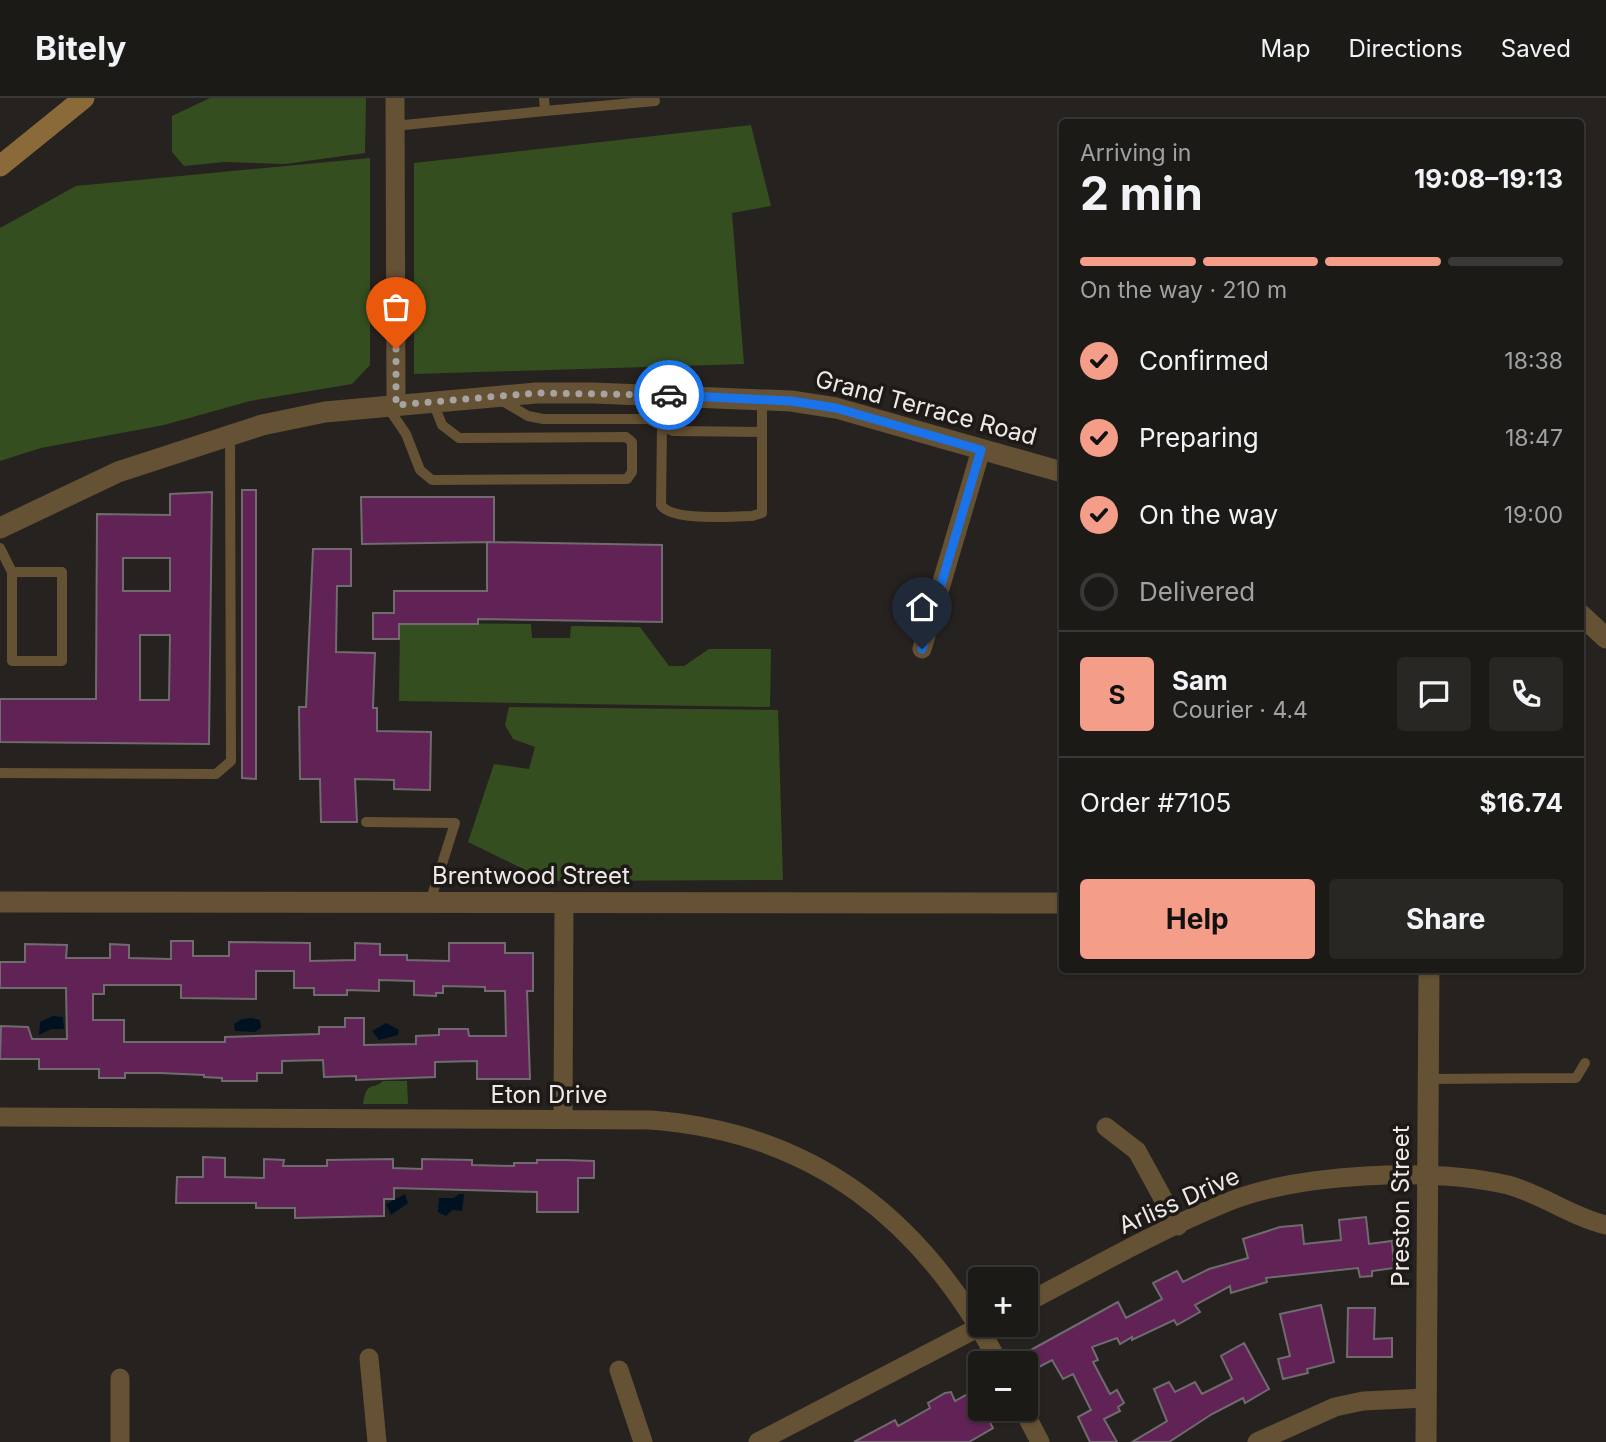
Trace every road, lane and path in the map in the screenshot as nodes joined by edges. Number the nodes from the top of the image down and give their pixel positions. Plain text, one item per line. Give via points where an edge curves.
1 (84, 98) edge
2 (394, 98) edge
3 (544, 98) edge
4 (655, 101) dead end
5 (545, 111) junction
6 (394, 127) junction
7 (0, 166) edge
8 (762, 400) junction
9 (433, 402) junction
10 (391, 405) junction
11 (657, 412) junction
12 (762, 432) junction
13 (230, 435) junction
14 (981, 450) junction
15 (1059, 471) edge
16 (0, 528) edge
17 (0, 548) edge
18 (12, 572) junction
19 (1584, 618) edge
20 (1606, 638) edge
21 (922, 649) dead end
22 (0, 773) edge
23 (366, 822) dead end
24 (0, 902) edge
25 (430, 902) junction
26 (564, 902) junction
27 (1059, 903) edge
28 (1429, 973) edge
29 (1585, 1063) dead end
30 (1428, 1079) junction
31 (0, 1117) edge
32 (563, 1119) junction
33 (1106, 1127) dead end
34 (1428, 1177) junction
35 (1606, 1225) edge
36 (1178, 1226) junction
37 (1038, 1297) edge
38 (968, 1308) edge
39 (968, 1333) edge
40 (369, 1358) dead end
41 (619, 1370) dead end
42 (120, 1378) dead end
43 (1426, 1398) junction
44 (1029, 1421) edge
45 (120, 1442) edge
46 (377, 1442) edge
47 (643, 1442) edge
48 (758, 1442) edge
49 (1040, 1442) edge
50 (1257, 1442) edge
51 (1426, 1442) edge

1 - 7 main road
2 - 6 street
3 - 5 lane
4 - 5 lane
5 - 6 lane
6 - 10 street
8 - 11 street, Grand Terrace Road
8 - 12 lane
8 - 14 street, Grand Terrace Road via 836,408
9 - 10 street, Grand Terrace Road
9 - 10 lane via 442,425 459,438 625,436 632,442 632,472 627,479 432,480 420,470
9 - 11 street, Grand Terrace Road via 594,393
10 - 13 street, Grand Terrace Road via 325,412
11 - 12 lane via 673,431
11 - 12 lane via 660,505 677,515 762,513
13 - 16 street, Grand Terrace Road via 118,472
13 - 22 lane via 231,761 216,774
14 - 15 street, Grand Terrace Road
14 - 21 street
17 - 18 lane
18 - 18 lane via 12,661 62,661 62,572
19 - 20 street
23 - 25 lane via 456,823
24 - 25 street, Brentwood Street
25 - 26 street, Brentwood Street
26 - 27 street, Brentwood Street
26 - 32 street
28 - 30 street, Preston Street
29 - 30 lane via 1576,1078
30 - 34 street, Preston Street
31 - 32 street, Eton Drive
32 - 38 street, Eton Drive via 694,1125 802,1157 844,1181 901,1226
33 - 36 street via 1137,1151
34 - 35 street, Arliss Drive via 1471,1178 1511,1186
34 - 36 street, Arliss Drive via 1372,1177 1269,1189
34 - 43 street, Preston Street
36 - 37 street, Arliss Drive
39 - 48 street
40 - 46 street
41 - 47 street
42 - 45 street
43 - 50 street via 1335,1407
43 - 51 street, Preston Street
44 - 49 street

